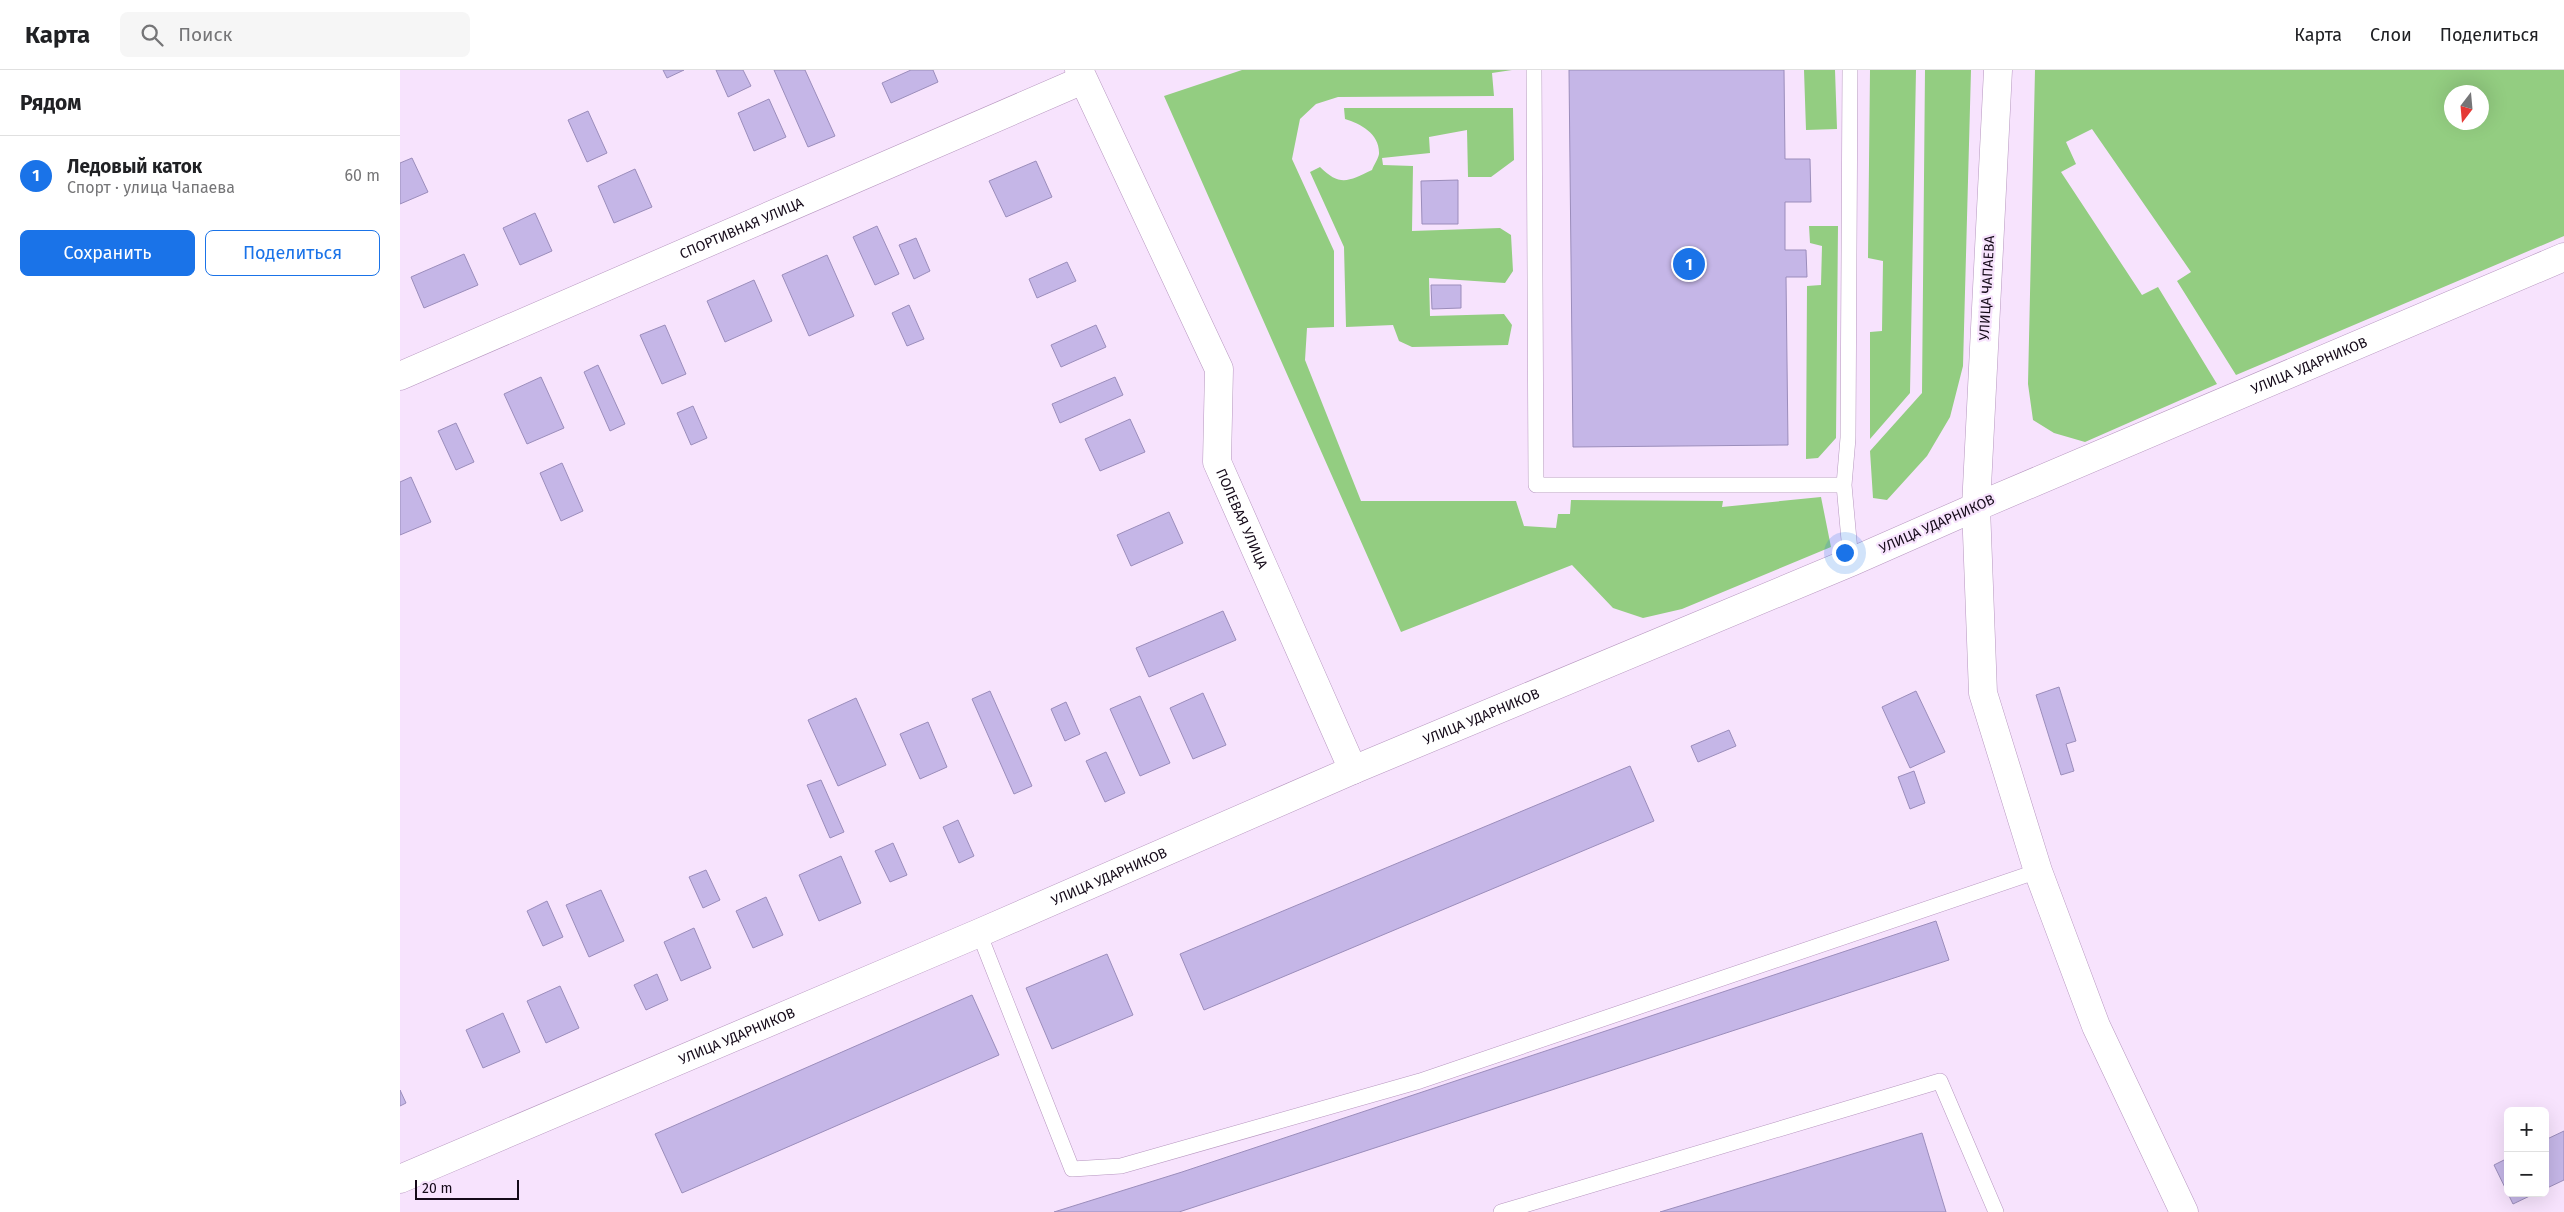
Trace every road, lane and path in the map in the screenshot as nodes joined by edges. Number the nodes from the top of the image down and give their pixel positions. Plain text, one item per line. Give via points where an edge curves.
1 (1534, 70) edge
2 (1850, 70) edge
3 (1998, 70) edge
4 (1081, 75) edge
5 (2564, 258) edge
6 (400, 376) edge
7 (1844, 485) junction
8 (1976, 507) junction
9 (1850, 562) junction
10 (1353, 770) junction
11 (2038, 871) junction
12 (979, 933) junction
13 (400, 1179) edge
14 (1501, 1212) edge
15 (1996, 1212) edge
16 (2184, 1212) edge

1 - 7 lane via 1536,485
2 - 7 lane via 1848,438
3 - 8 main road, УЛИЦА ЧАПАЕВА
4 - 6 main road, СПОРТИВНАЯ УЛИЦА
4 - 10 main road, ПОЛЕВАЯ УЛИЦА via 1219,369 1217,462
5 - 8 main road, УЛИЦА УДАРНИКОВ
7 - 9 lane
8 - 9 main road, УЛИЦА УДАРНИКОВ
8 - 11 main road, УЛИЦА ЧАПАЕВА via 1983,693
9 - 10 main road, УЛИЦА УДАРНИКОВ
10 - 12 main road, УЛИЦА УДАРНИКОВ
11 - 12 lane via 1420,1081 1121,1166 1072,1169
11 - 16 main road, УЛИЦА ЧАПАЕВА via 2096,1026
12 - 13 main road, УЛИЦА УДАРНИКОВ
14 - 15 lane via 1940,1081

